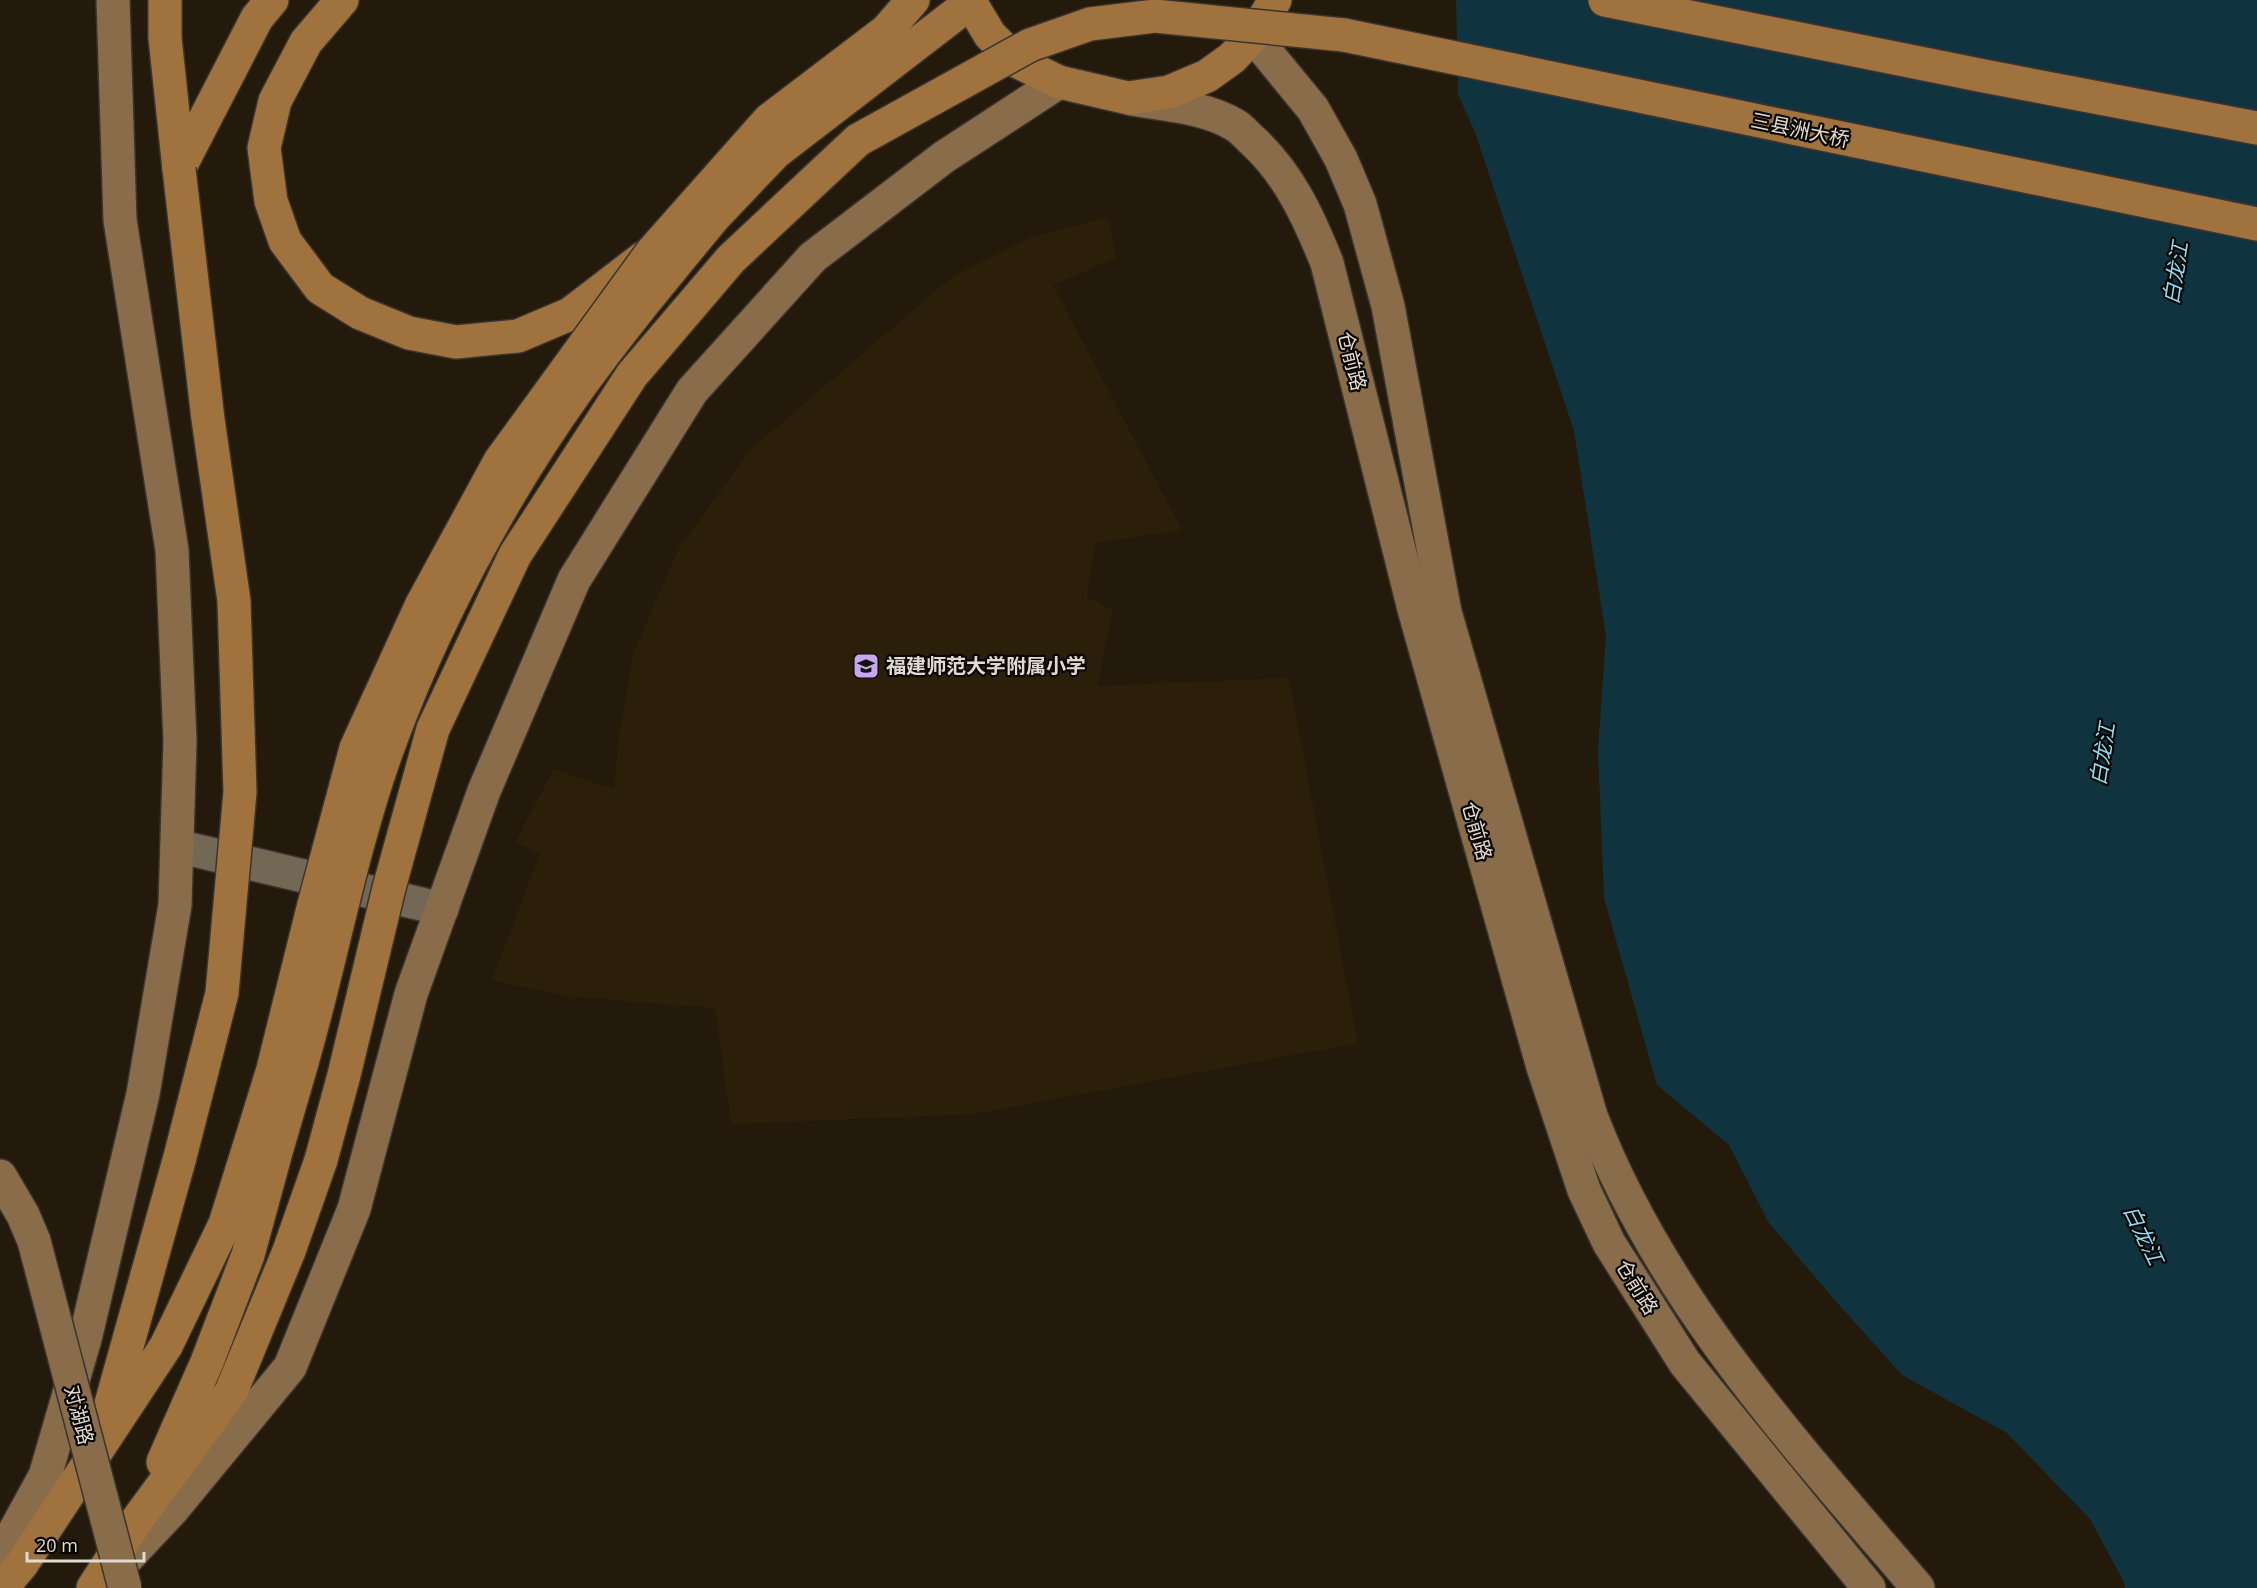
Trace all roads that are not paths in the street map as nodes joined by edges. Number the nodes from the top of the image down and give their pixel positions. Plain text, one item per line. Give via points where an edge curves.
1 (113, 0) edge
2 (165, 0) edge
3 (272, 0) edge
4 (342, 0) edge
5 (914, 0) edge
6 (1195, 0) edge
7 (1275, 0) edge
8 (1605, 0) edge
9 (970, 2) edge
10 (1344, 35) junction
11 (1253, 36) junction
12 (1059, 82) junction
13 (1128, 98) junction
14 (2257, 128) edge
15 (179, 169) junction
16 (707, 208) junction
17 (2257, 224) edge
18 (652, 252) junction
19 (177, 846) junction
20 (442, 909) junction
21 (262, 1149) junction
22 (0, 1176) edge
23 (99, 1446) junction
24 (135, 1524) junction
25 (0, 1558) edge
26 (2, 1588) edge
27 (93, 1588) edge
28 (99, 1588) edge
29 (125, 1588) edge
30 (1869, 1588) edge
31 (1918, 1588) edge

1 - 19 street via 120,220 172,550 180,741
2 - 15 main road via 165,38
3 - 15 main road via 257,18
4 - 18 main road, bridge via 306,42 275,101 264,148 271,201 285,241 320,288 360,313 409,333 456,342 518,336 570,314
5 - 16 main road via 886,31 769,120
6 - 10 main road, bridge
7 - 11 main road
8 - 14 main road
9 - 12 main road via 990,35 1016,61
9 - 16 main road
10 - 17 main road, 三县洲大桥
10 - 24 main road, bridge via 1155,16 1090,24 1030,45 858,140 731,259 632,375 515,555 434,729 389,888 321,1160 290,1251 231,1392
11 - 13 main road via 1207,76 1169,92
11 - 31 street, 仓前路 via 1313,109 1360,204 1388,306 1445,612 1591,1116 1609,1162 1700,1320 1767,1408
12 - 13 main road
12 - 20 street via 944,157 813,258 692,391 574,580 484,791
13 - 30 street, 仓前路 via 1199,110 1236,126 1269,155 1310,221 1327,262 1414,609 1543,1067 1584,1190 1609,1243 1685,1363
15 - 23 main road, bridge via 234,601 240,792 222,993
16 - 18 main road, bridge
16 - 21 main road, bridge via 654,289 577,391 497,515 431,643 378,779 312,1025
18 - 21 main road, bridge via 500,461 421,606 356,748 273,1069
19 - 20 street
19 - 25 street via 175,904 143,1094 85,1339 45,1476
20 - 28 street via 411,994 354,1209 290,1367 173,1509
21 - 23 main road via 166,1346
21 - 24 main road via 248,1255 211,1352
22 - 29 street, 对湖路, bridge via 34,1241
23 - 26 main road
24 - 27 main road

